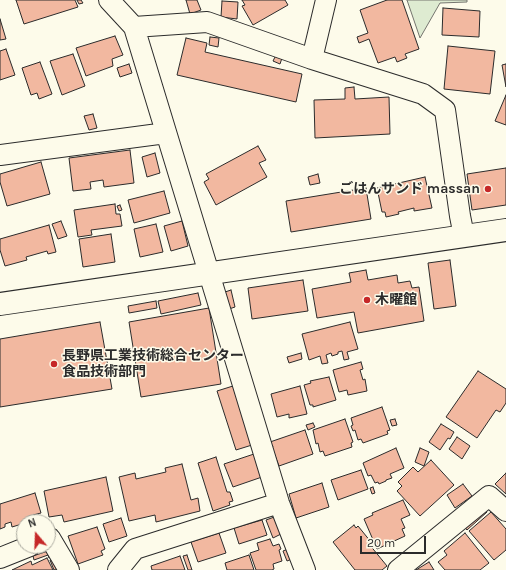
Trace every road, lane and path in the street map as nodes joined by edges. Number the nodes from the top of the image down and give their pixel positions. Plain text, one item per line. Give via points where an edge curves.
1 (109, 0) edge
2 (326, 0) edge
3 (134, 27) junction
4 (312, 59) junction
5 (166, 133) junction
6 (0, 155) edge
7 (506, 230) edge
8 (464, 236) junction
9 (208, 273) junction
10 (0, 304) edge
11 (279, 503) junction
12 (506, 511) edge
13 (56, 548) edge
14 (16, 552) edge
15 (0, 558) edge
16 (69, 570) edge
17 (118, 570) edge
18 (305, 570) edge
19 (398, 570) edge

1 - 3 street
2 - 4 street
3 - 4 street via 207,22
3 - 5 street
4 - 8 street via 423,94 445,110
5 - 6 street
5 - 9 street
7 - 8 street
8 - 9 street
9 - 10 street
9 - 11 street
11 - 17 street via 135,549
11 - 18 street
12 - 19 street via 489,496
13 - 16 street
14 - 15 street

